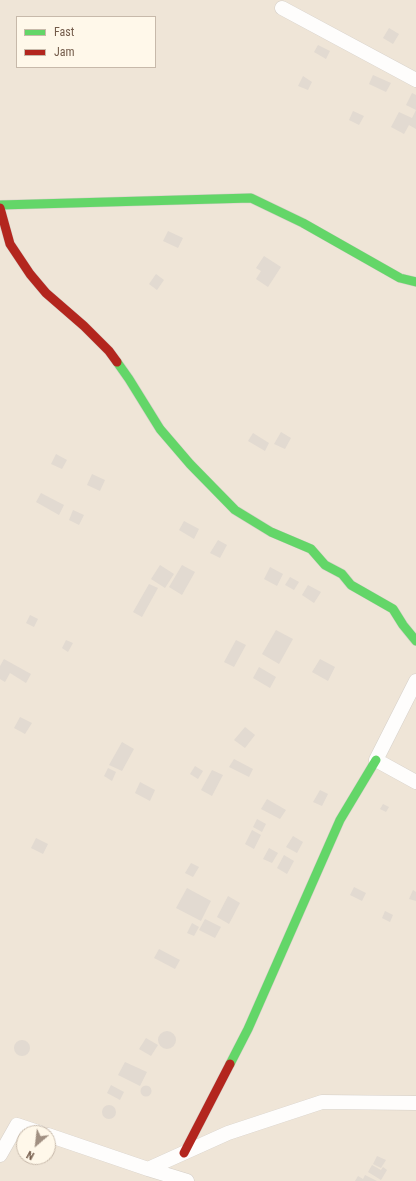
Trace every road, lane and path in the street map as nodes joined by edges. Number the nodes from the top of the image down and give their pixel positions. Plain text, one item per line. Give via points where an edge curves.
1 (282, 8) dead end
2 (416, 80) edge
3 (0, 206) edge
4 (416, 282) edge
5 (416, 641) edge
6 (416, 680) edge
7 (376, 760) junction
8 (416, 782) edge
9 (416, 1103) edge
10 (16, 1128) edge
11 (56, 1138) edge
12 (184, 1153) junction
13 (0, 1155) edge
14 (148, 1169) junction
15 (179, 1180) edge

1 - 2 street
3 - 4 street via 251,198 303,223 400,278
3 - 5 street via 10,244 30,274 108,351 160,429 190,464 235,510 271,532 311,549 325,565 342,574 351,585 394,609
6 - 7 street
7 - 8 street
7 - 12 street via 340,820 248,1029
9 - 12 street via 322,1102 228,1133
10 - 13 street
11 - 14 street
12 - 14 street
14 - 15 street

